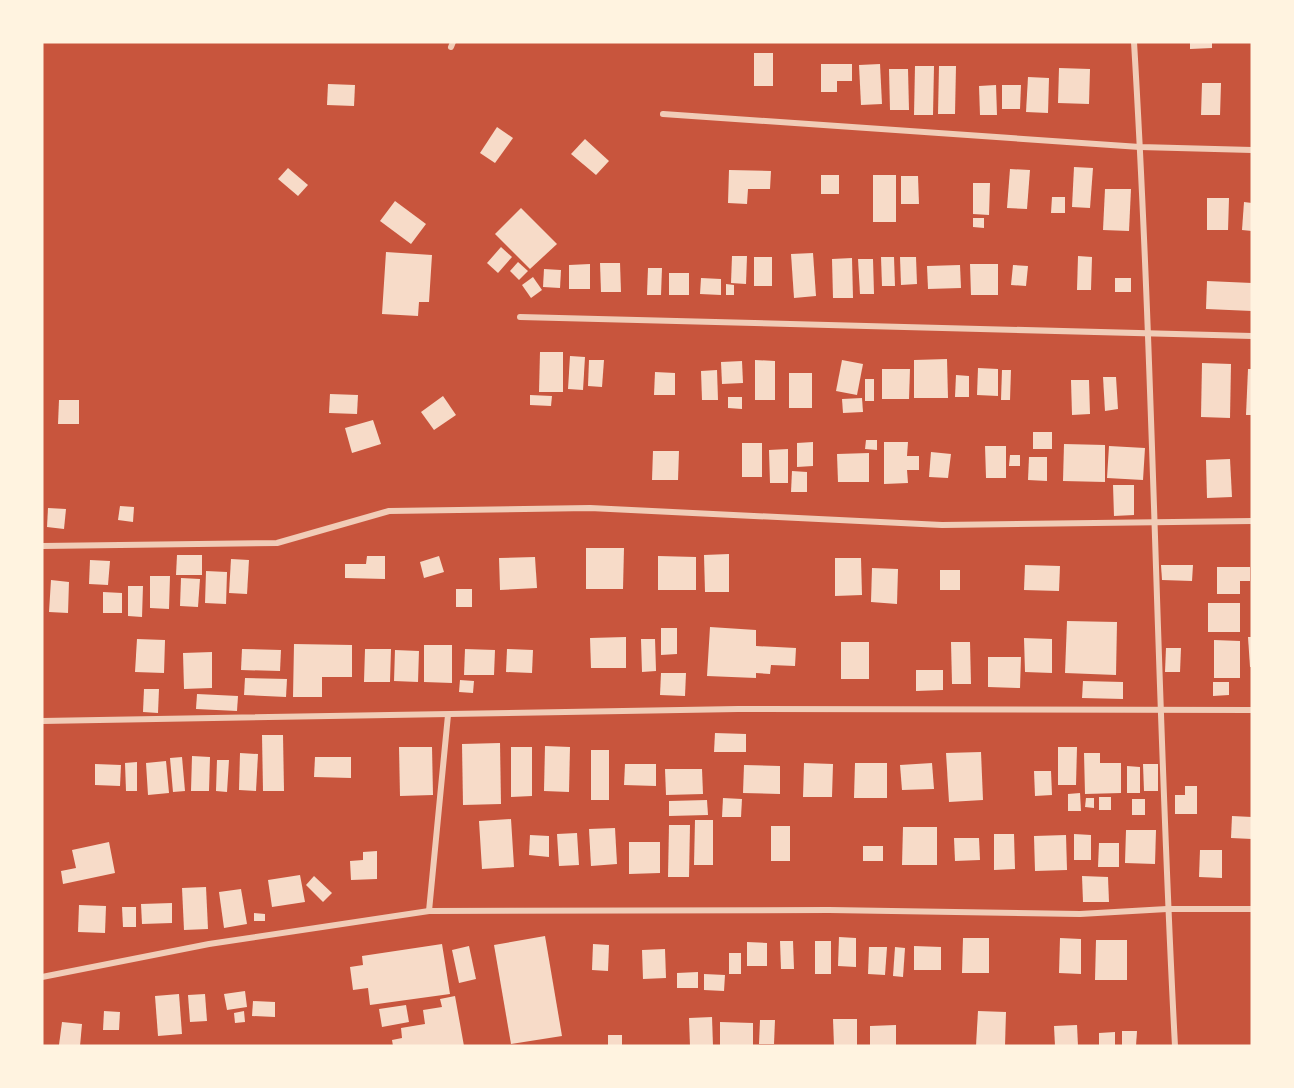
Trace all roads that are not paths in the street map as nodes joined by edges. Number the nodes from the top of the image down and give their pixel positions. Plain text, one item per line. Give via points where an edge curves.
1 (1134, 42) edge
2 (663, 114) dead end
3 (1140, 147) junction
4 (1252, 150) edge
5 (520, 317) dead end
6 (1148, 335) junction
7 (1252, 336) edge
8 (1155, 520) junction
9 (1252, 521) edge
10 (42, 546) edge
11 (1162, 710) junction
12 (1252, 710) edge
13 (448, 715) junction
14 (42, 721) edge
15 (1167, 909) junction
16 (1252, 909) edge
17 (429, 911) junction
18 (42, 977) edge
19 (1175, 1046) edge

1 - 3 street
2 - 3 street
3 - 4 street
3 - 6 street
5 - 6 street
6 - 7 street
6 - 8 street
8 - 9 street
8 - 10 street via 942,525 590,508 389,511 277,543
8 - 11 street
11 - 12 street
11 - 13 street via 738,709
11 - 15 street
13 - 14 street
13 - 17 street
15 - 16 street
15 - 17 street via 1080,914
15 - 19 street
17 - 18 street via 209,944

